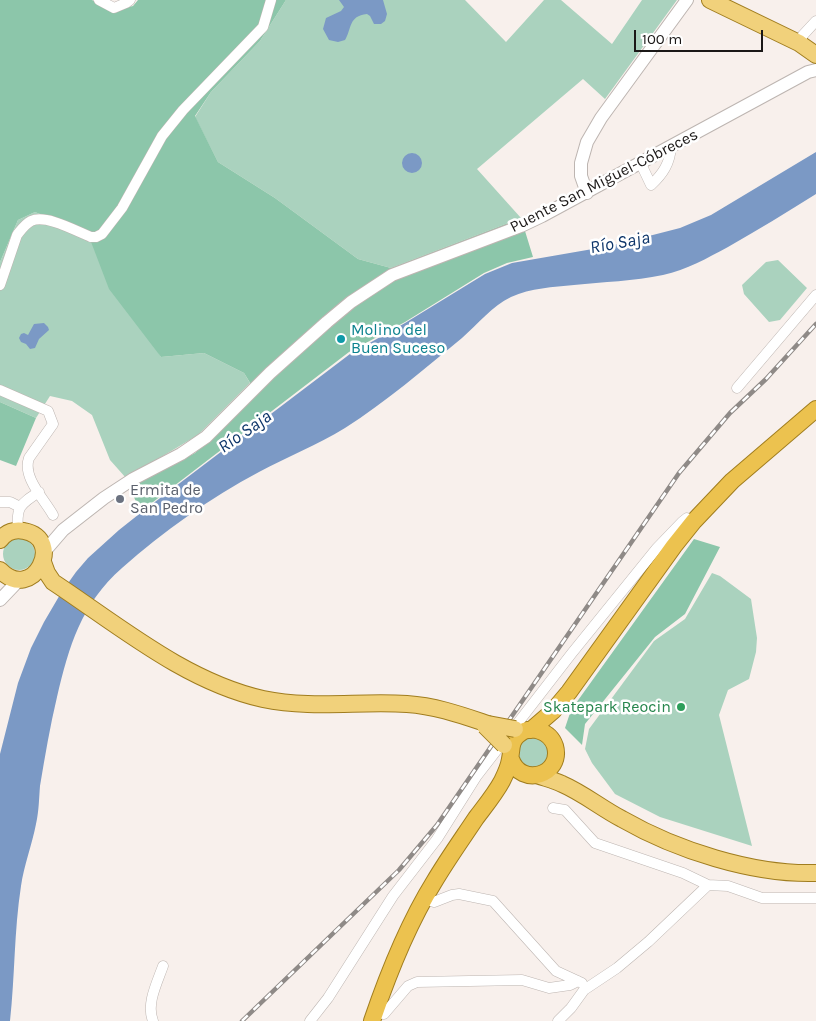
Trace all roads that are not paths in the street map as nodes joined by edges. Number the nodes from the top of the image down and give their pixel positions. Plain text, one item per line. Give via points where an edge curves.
1 (99, 0) edge
2 (130, 0) edge
3 (271, 0) edge
4 (687, 0) edge
5 (710, 0) edge
6 (816, 21) edge
7 (799, 43) junction
8 (816, 54) edge
9 (812, 71) edge
10 (671, 148) junction
11 (641, 164) junction
12 (587, 193) junction
13 (0, 285) edge
14 (816, 295) edge
15 (737, 388) dead end
16 (0, 390) edge
17 (816, 409) edge
18 (39, 492) junction
19 (0, 502) edge
20 (20, 507) junction
21 (53, 515) dead end
22 (694, 521) junction
23 (63, 530) junction
24 (6, 534) edge
25 (35, 535) junction
26 (0, 570) edge
27 (38, 571) junction
28 (0, 599) edge
29 (569, 692) junction
30 (483, 723) junction
31 (524, 730) junction
32 (554, 747) junction
33 (508, 751) junction
34 (532, 775) junction
35 (578, 792) junction
36 (488, 802) junction
37 (553, 808) dead end
38 (816, 873) edge
39 (708, 884) junction
40 (816, 898) edge
41 (424, 899) junction
42 (162, 966) dead end
43 (578, 981) junction
44 (589, 986) junction
45 (374, 1017) edge
46 (153, 1021) edge
47 (310, 1021) edge
48 (558, 1021) edge

1 - 2 street via 114,8
3 - 13 street via 263,27 162,136 122,208 102,234 96,238 44,218 32,220 17,235
4 - 12 street via 647,52 587,142 581,176
5 - 7 main road
6 - 7 street
7 - 8 main road
8 - 9 street, Puente San Miguel-Cóbreces
9 - 10 street, Puente San Miguel-Cóbreces
10 - 11 street, Puente San Miguel-Cóbreces
10 - 11 street via 666,168 651,185
11 - 12 street, Puente San Miguel-Cóbreces
12 - 23 street, Puente San Miguel-Cóbreces via 521,226 392,274 327,322 206,437 117,489
14 - 15 street
16 - 18 street via 48,411 52,418 53,424 27,464
17 - 22 highway via 732,481
18 - 20 street
18 - 21 street
19 - 20 street
20 - 24 street
22 - 29 highway
22 - 47 street via 687,518 657,548 481,770
23 - 25 street, Puente San Miguel-Cóbreces
23 - 27 street, Puente San Miguel-Cóbreces
24 - 25 main road, Puente San Miguel-Cóbreces via 24,530
25 - 27 main road via 42,546
26 - 27 main road via 11,578
26 - 28 street
27 - 28 street, Puente San Miguel-Cóbreces
27 - 30 main road via 176,664 232,690 282,702 408,704 447,710
29 - 31 highway via 553,711
29 - 32 highway via 557,719
30 - 31 main road, bridge
30 - 33 main road, bridge
31 - 32 highway via 543,732
31 - 33 highway
32 - 34 highway via 550,768
32 - 35 main road via 564,774
33 - 34 highway via 517,769
33 - 36 highway via 502,781
34 - 35 main road via 554,780
34 - 36 highway via 510,784
35 - 38 main road via 644,831 689,850 752,866
36 - 41 highway
37 - 39 street via 565,810 595,843
39 - 40 street via 728,886 762,898
39 - 44 street via 648,942
41 - 43 street via 434,902 459,894 493,902 556,971
41 - 45 highway
42 - 46 street via 152,998 150,1013
43 - 44 street
43 - 45 street via 549,988 522,980 416,982 408,986 384,1014
44 - 48 street

